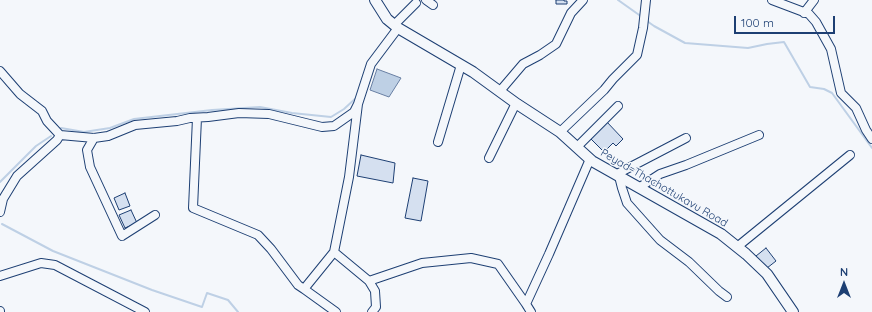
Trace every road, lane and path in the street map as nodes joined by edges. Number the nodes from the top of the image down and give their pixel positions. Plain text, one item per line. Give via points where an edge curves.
1 (376, 0) edge
2 (582, 0) edge
3 (646, 0) edge
4 (772, 0) edge
5 (814, 0) edge
6 (416, 3) dead end
7 (804, 13) junction
8 (396, 26) junction
9 (461, 65) junction
10 (0, 71) edge
11 (500, 91) junction
12 (516, 103) junction
13 (358, 104) junction
14 (618, 106) dead end
15 (197, 118) junction
16 (560, 132) junction
17 (60, 135) junction
18 (759, 135) dead end
19 (94, 138) junction
20 (686, 138) dead end
21 (872, 139) edge
22 (438, 142) dead end
23 (577, 147) junction
24 (850, 155) dead end
25 (489, 158) dead end
26 (590, 158) junction
27 (618, 175) junction
28 (640, 187) junction
29 (0, 212) edge
30 (155, 215) dead end
31 (737, 247) junction
32 (334, 252) junction
33 (0, 276) edge
34 (369, 281) junction
35 (304, 289) junction
36 (727, 297) dead end
37 (526, 304) junction
38 (145, 312) edge
39 (336, 312) edge
40 (372, 312) edge
41 (531, 312) edge
42 (793, 312) edge

1 - 8 main road, Peyad=Thachottukavu Road via 387,18
2 - 11 street via 571,13 556,44 523,64
3 - 16 street via 637,55
4 - 7 street
5 - 7 street
6 - 8 street
7 - 21 street via 809,14 824,35 831,49 841,93 856,108
8 - 9 main road, Peyad=Thachottukavu Road
8 - 13 street via 371,64
9 - 11 main road, Peyad=Thachottukavu Road
9 - 22 street
10 - 17 street via 20,94 42,111
11 - 12 main road, Peyad=Thachottukavu Road
12 - 16 main road, Peyad=Thachottukavu Road
12 - 25 street
13 - 15 street via 354,112 340,123 328,127 256,113
13 - 32 street via 349,178
14 - 23 street
15 - 19 street via 135,125 108,136
15 - 35 street via 193,208 258,235 298,286
16 - 23 main road, Peyad=Thachottukavu Road
17 - 19 street
17 - 29 street via 17,176 3,199
18 - 28 street via 660,174
19 - 30 street via 87,150 90,167 122,236
20 - 27 street
23 - 26 main road, Peyad=Thachottukavu Road
24 - 31 street
26 - 27 main road, Peyad=Thachottukavu Road
26 - 37 street
27 - 28 main road, Peyad=Thachottukavu Road
27 - 36 street via 627,203 660,240 689,262
28 - 31 main road, Peyad=Thachottukavu Road via 721,234
31 - 42 main road, Peyad=Thachottukavu Road via 767,274
32 - 34 street
32 - 35 street
33 - 38 street via 41,262 55,265
34 - 37 street via 422,263 471,258 498,264
34 - 40 street via 375,291 376,307
35 - 39 street
37 - 41 street

